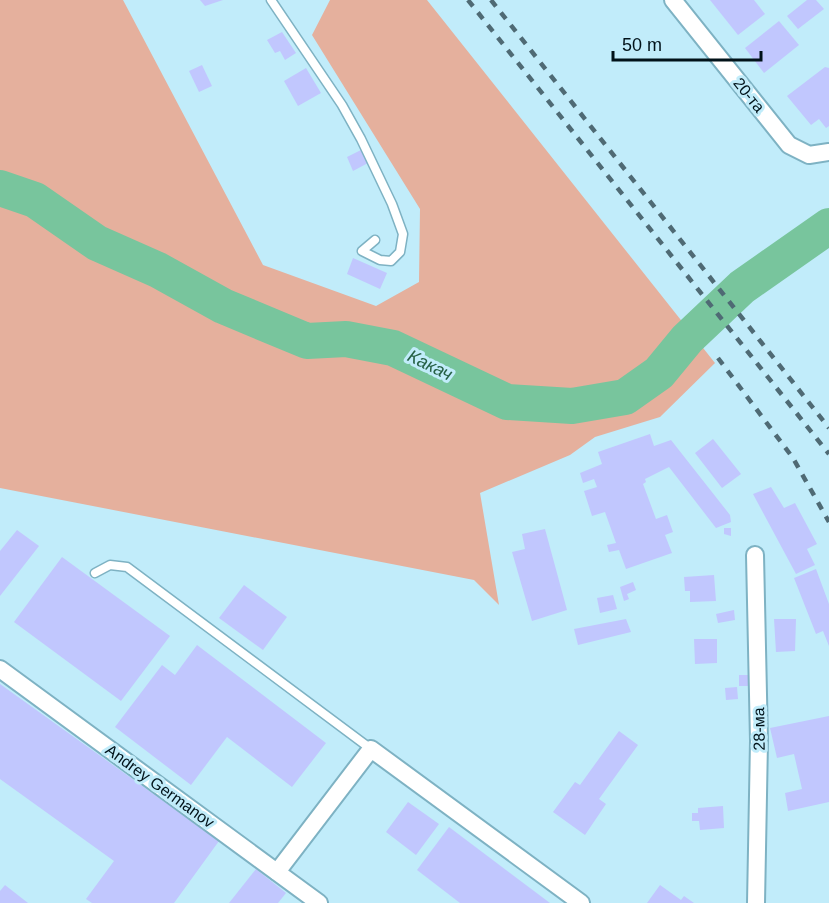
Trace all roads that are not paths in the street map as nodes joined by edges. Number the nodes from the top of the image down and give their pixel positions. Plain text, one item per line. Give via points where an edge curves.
1 (271, 0) edge
2 (673, 0) edge
3 (829, 152) edge
4 (375, 240) dead end
5 (755, 555) dead end
6 (95, 573) dead end
7 (0, 669) edge
8 (371, 748) junction
9 (278, 872) junction
10 (319, 903) edge
11 (581, 903) edge
12 (756, 903) edge

1 - 4 lane via 342,105 392,204 403,234 400,252 391,261 362,251
2 - 3 street, 20-та via 789,145 809,155
5 - 12 street, 28-ма via 759,741
6 - 8 lane via 110,565 127,567
7 - 9 street, Andrey Germanov
8 - 9 street
8 - 11 street
9 - 10 street, Andrey Germanov

